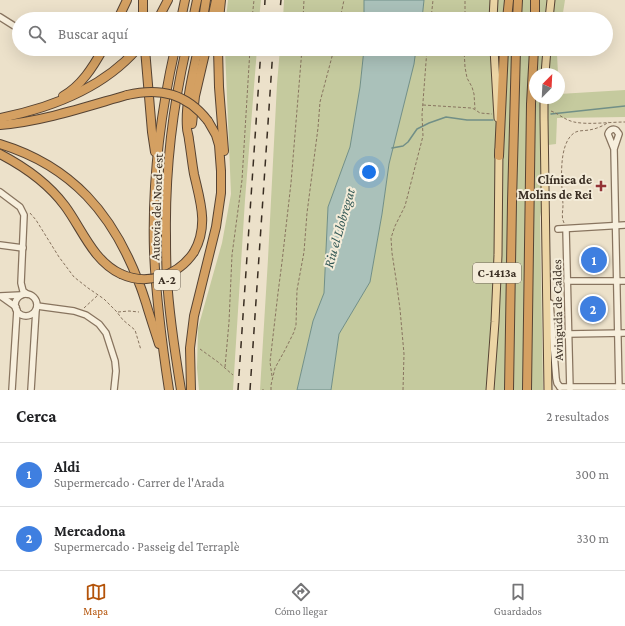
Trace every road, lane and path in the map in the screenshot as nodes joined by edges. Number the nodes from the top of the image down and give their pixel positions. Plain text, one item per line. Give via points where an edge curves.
1 (127, 0) edge
2 (142, 0) edge
3 (168, 0) edge
4 (185, 0) edge
5 (197, 0) edge
6 (206, 0) edge
7 (216, 0) edge
8 (221, 0) edge
9 (254, 0) edge
10 (304, 0) edge
11 (344, 0) edge
12 (433, 0) edge
13 (465, 0) edge
14 (494, 0) edge
15 (509, 0) edge
16 (518, 0) edge
17 (536, 0) edge
18 (551, 0) edge
19 (121, 12) edge
20 (143, 12) edge
21 (162, 12) edge
22 (182, 12) edge
23 (194, 12) edge
24 (204, 12) edge
25 (213, 12) edge
26 (220, 12) edge
27 (253, 12) edge
28 (303, 12) edge
29 (341, 12) edge
30 (432, 12) edge
31 (465, 12) edge
32 (493, 12) edge
33 (508, 12) edge
34 (517, 12) edge
35 (535, 12) edge
36 (550, 12) edge
37 (0, 17) edge
38 (12, 25) edge
39 (99, 56) edge
40 (130, 56) edge
41 (146, 56) edge
42 (174, 56) edge
43 (185, 56) edge
44 (197, 56) edge
45 (204, 56) edge
46 (218, 56) edge
47 (250, 56) edge
48 (301, 56) edge
49 (332, 56) edge
50 (426, 56) edge
51 (464, 56) edge
52 (494, 56) edge
53 (504, 56) edge
54 (516, 56) edge
55 (534, 56) edge
56 (546, 56) edge
57 (545, 68) edge
58 (544, 104) edge
59 (423, 105) junction
60 (475, 109) junction
61 (548, 110) dead end
62 (492, 114) dead end
63 (16, 115) junction
64 (0, 118) edge
65 (609, 122) junction
66 (625, 122) edge
67 (0, 125) edge
68 (609, 137) junction
69 (618, 138) junction
70 (189, 139) junction
71 (0, 144) edge
72 (614, 149) junction
73 (0, 154) edge
74 (499, 156) junction
75 (157, 166) junction
76 (0, 192) edge
77 (24, 212) junction
78 (616, 226) junction
79 (625, 226) edge
80 (558, 229) dead end
81 (566, 229) junction
82 (0, 245) edge
83 (23, 248) junction
84 (206, 267) junction
85 (546, 269) junction
86 (567, 281) junction
87 (617, 281) junction
88 (625, 281) edge
89 (27, 294) junction
90 (21, 295) junction
91 (98, 295) junction
92 (1, 296) edge
93 (17, 308) junction
94 (36, 308) junction
95 (117, 312) junction
96 (139, 312) dead end
97 (81, 313) junction
98 (618, 333) junction
99 (625, 333) edge
100 (568, 334) junction
101 (200, 349) dead end
102 (141, 350) dead end
103 (165, 363) junction
104 (225, 368) junction
105 (233, 375) dead end
106 (272, 376) junction
107 (621, 388) edge
108 (559, 389) edge
109 (570, 389) edge
110 (12, 390) edge
111 (31, 390) edge
112 (114, 390) edge
113 (169, 390) edge
114 (181, 390) edge
115 (191, 390) edge
116 (271, 390) edge
117 (403, 390) edge
118 (490, 390) edge
119 (509, 390) edge
120 (527, 390) edge
121 (548, 390) edge

1 - 19 highway
2 - 20 highway
3 - 21 highway
4 - 22 highway
5 - 23 highway
6 - 24 highway
7 - 25 highway
8 - 26 highway
9 - 27 path
10 - 28 path
11 - 29 path
12 - 30 path
13 - 31 path
14 - 32 main road
15 - 33 highway
16 - 34 highway
17 - 35 highway
18 - 36 main road
37 - 38 street
39 - 63 highway via 90,71 71,91 56,100
40 - 63 highway via 114,71 83,92
41 - 75 highway
42 - 75 highway, Autovia del Nord-est / A-2
43 - 114 highway, Autovia del Nord-est / A-2 via 172,122 166,210 169,304
44 - 70 highway via 188,111
45 - 70 highway
46 - 84 highway via 225,194 220,228
47 - 104 path via 242,180 232,254
48 - 106 path via 290,191 270,362
49 - 106 path via 320,102 304,252 297,290 296,325
50 - 59 path
51 - 60 path via 466,75 474,94
52 - 74 main road, C-1413a
53 - 74 highway
54 - 119 highway
55 - 120 highway
56 - 57 main road
58 - 85 main road
59 - 60 path
59 - 117 path via 423,136 404,206 391,238 401,315
60 - 62 path via 480,113
61 - 65 path via 575,122
63 - 64 highway
65 - 66 path
65 - 81 path via 576,132 565,146 562,159 562,219
67 - 84 highway, bridge via 46,118 138,93 163,92 196,107 216,136 221,158 219,210
68 - 69 street via 613,140
68 - 69 street via 609,132 613,129 619,132
68 - 72 street
69 - 72 street
70 - 73 highway, bridge via 203,218 201,235 194,252 184,264 170,273 149,279 134,279 110,268 89,244 53,192 28,170
71 - 103 highway via 28,154 56,170 83,192 102,213 133,267
72 - 78 street
74 - 118 main road, C-1413a via 496,315
75 - 103 highway, Autovia del Nord-est / A-2 via 154,251
76 - 77 street
77 - 83 street
77 - 91 path via 29,212 36,220 58,257 74,277
78 - 79 street
78 - 81 street
78 - 87 street
80 - 81 street
81 - 86 street, Avinguda de Caldes
82 - 83 street
83 - 89 street via 21,283 23,291
84 - 115 highway via 192,328
85 - 108 street via 556,383
85 - 121 main road
86 - 87 street
86 - 100 street, Avinguda de Caldes
87 - 88 street
87 - 98 street
89 - 90 street
89 - 94 street via 36,299
90 - 92 street
90 - 93 street via 17,300
91 - 95 path
91 - 97 path
92 - 93 street
93 - 94 street via 25,315 31,314
93 - 110 street
94 - 97 street
94 - 111 street
95 - 96 path
95 - 102 path via 135,330
97 - 112 street via 92,318 106,333 115,361
98 - 99 street
98 - 100 street
98 - 107 street
100 - 109 street, Avinguda de Caldes
101 - 104 path
103 - 113 highway, Autovia del Nord-est / A-2
104 - 105 path
106 - 116 path
107 - 109 street
108 - 109 street

